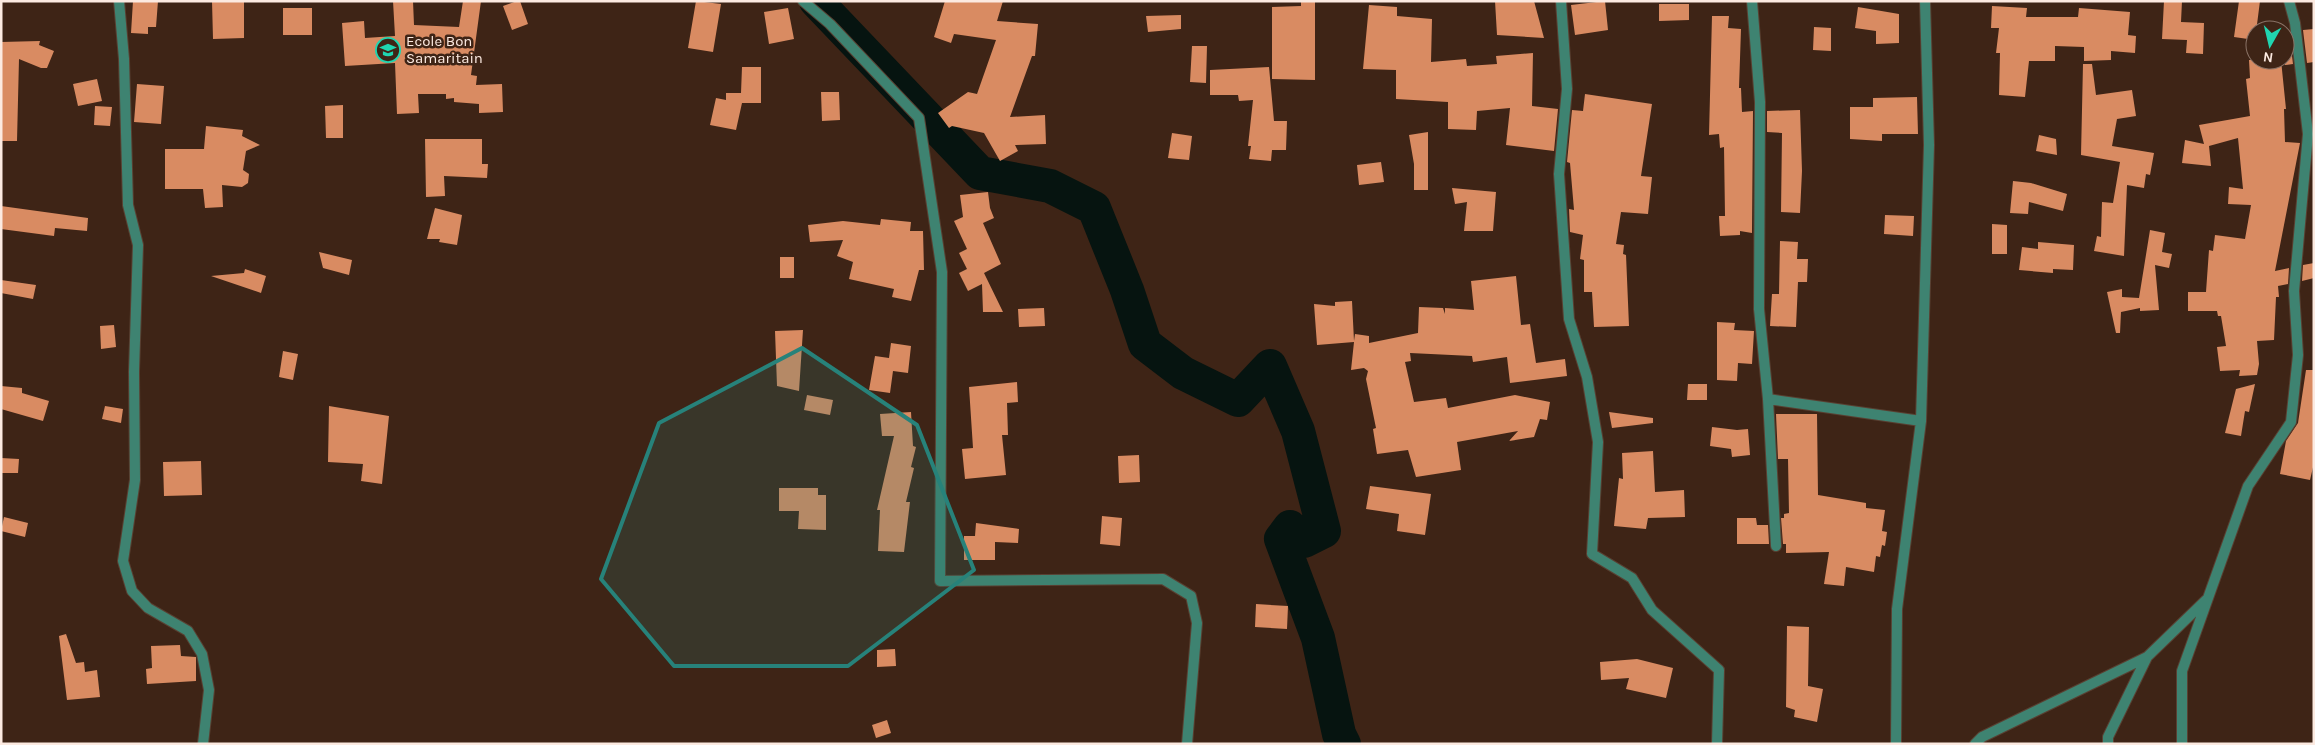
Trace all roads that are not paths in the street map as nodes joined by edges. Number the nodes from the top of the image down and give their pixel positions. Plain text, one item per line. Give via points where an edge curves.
1 (119, 1) edge
2 (803, 1) edge
3 (1561, 1) edge
4 (1752, 1) edge
5 (1926, 1) edge
6 (2289, 1) edge
7 (1768, 399) junction
8 (1921, 421) junction
9 (1776, 546) dead end
10 (2208, 597) junction
11 (2147, 656) junction
12 (2107, 742) edge
13 (203, 744) edge
14 (1187, 744) edge
15 (1717, 744) edge
16 (1896, 744) edge
17 (1975, 744) edge
18 (2182, 744) edge

1 - 13 street via 128,205 138,245 135,480 123,561 132,591 148,608 188,631 202,654 209,690
2 - 14 street via 830,24 919,118 942,272 940,581 1163,579 1191,596 1197,623
3 - 15 street via 1567,89 1559,174 1569,319 1588,376 1598,442 1592,554 1632,578 1652,610 1719,670
4 - 7 street via 1760,102 1759,309
5 - 8 street via 1929,145
6 - 10 street via 2308,134 2294,291 2298,355 2291,422 2248,486
7 - 8 street
7 - 9 street
8 - 16 street via 1897,609
10 - 11 street
10 - 18 street via 2182,671
11 - 12 street
11 - 17 street via 1982,737

